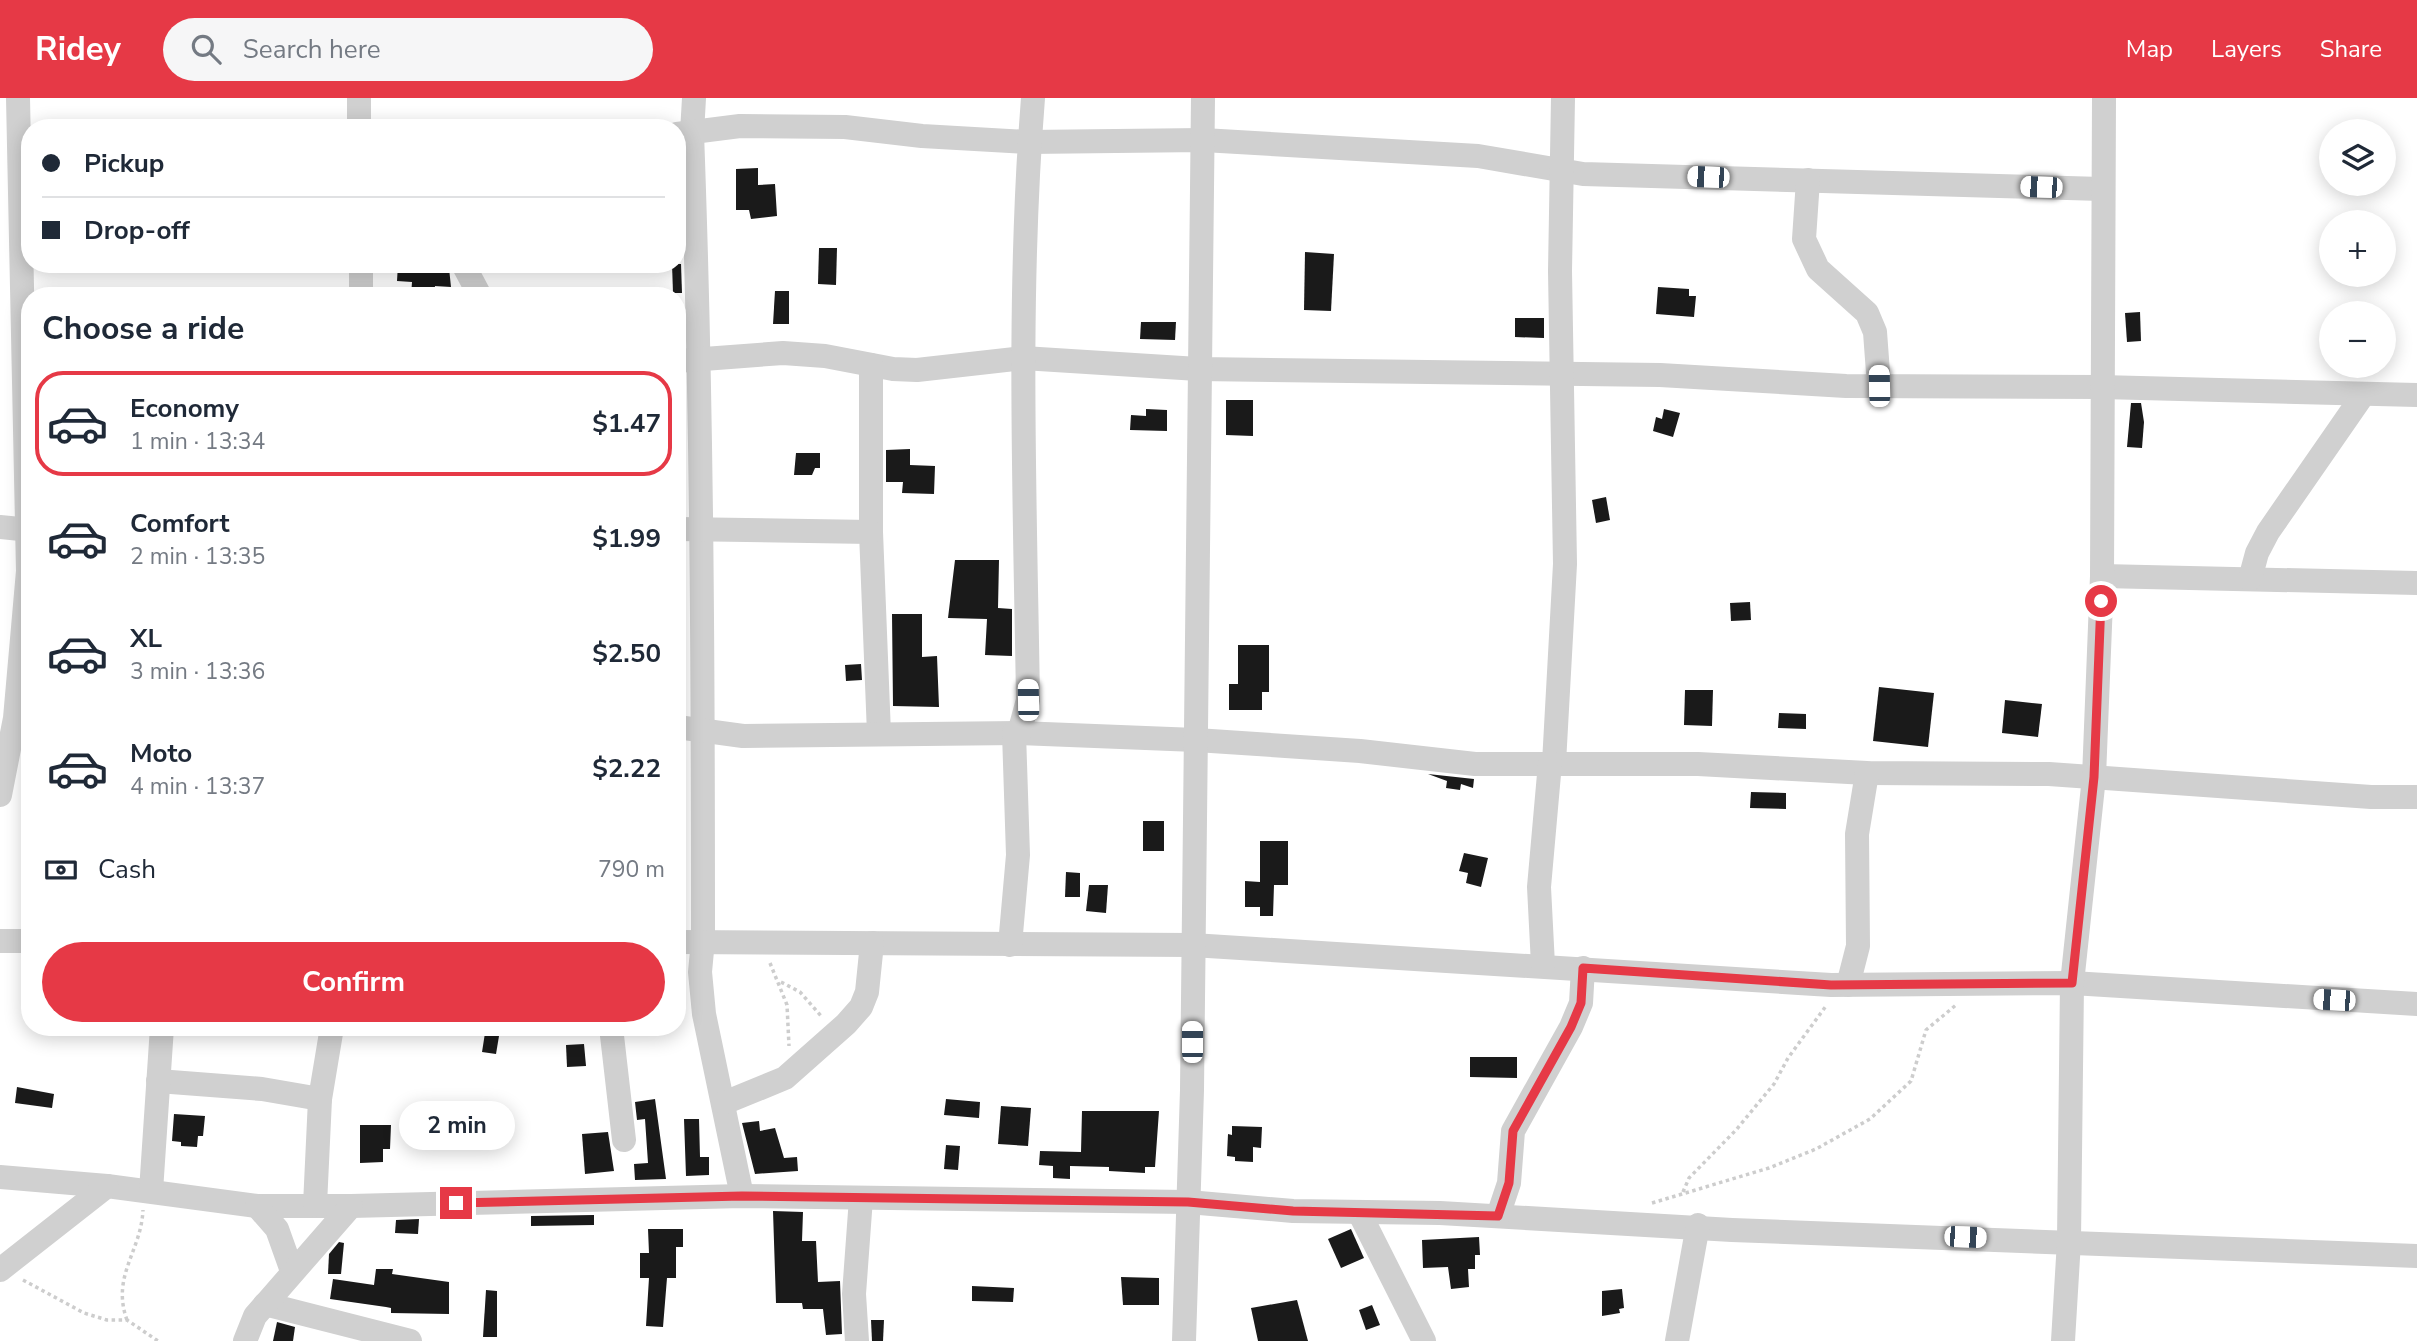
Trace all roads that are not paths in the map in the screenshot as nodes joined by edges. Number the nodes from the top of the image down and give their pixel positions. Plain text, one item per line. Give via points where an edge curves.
1 (19, 98) edge
2 (359, 98) edge
3 (694, 98) edge
4 (1033, 98) edge
5 (1203, 98) edge
6 (1563, 98) edge
7 (2104, 98) edge
8 (359, 119) edge
9 (686, 130) edge
10 (686, 134) edge
11 (1203, 140) junction
12 (1028, 142) junction
13 (17, 160) edge
14 (1563, 171) junction
15 (1808, 180) junction
16 (2102, 189) junction
17 (686, 190) edge
18 (1023, 358) junction
19 (689, 359) edge
20 (871, 365) junction
21 (1198, 369) junction
22 (18, 373) edge
23 (1561, 374) junction
24 (1879, 386) junction
25 (2101, 387) junction
26 (2363, 395) junction
27 (2417, 395) edge
28 (21, 416) edge
29 (0, 527) edge
30 (21, 529) edge
31 (686, 529) edge
32 (702, 530) junction
33 (872, 532) junction
34 (2102, 576) junction
35 (2249, 579) junction
36 (2417, 583) edge
37 (21, 650) edge
38 (15, 718) edge
39 (686, 728) edge
40 (704, 731) junction
41 (1016, 733) junction
42 (879, 734) junction
43 (1196, 740) junction
44 (1552, 763) junction
45 (1867, 773) junction
46 (2094, 777) junction
47 (0, 795) edge
48 (2417, 797) edge
49 (0, 940) edge
50 (704, 940) junction
51 (21, 941) edge
52 (686, 941) edge
53 (872, 943) junction
54 (1010, 945) junction
55 (1192, 945) junction
56 (1543, 965) junction
57 (1583, 968) junction
58 (2072, 983) junction
59 (1843, 985) junction
60 (2417, 1004) edge
61 (161, 1036) edge
62 (331, 1036) edge
63 (612, 1036) edge
64 (158, 1081) junction
65 (320, 1100) junction
66 (724, 1103) junction
67 (624, 1140) dead end
68 (0, 1177) edge
69 (107, 1186) junction
70 (148, 1191) junction
71 (742, 1196) junction
72 (861, 1198) junction
73 (1188, 1202) junction
74 (315, 1205) junction
75 (257, 1206) junction
76 (351, 1206) junction
77 (1359, 1212) junction
78 (1498, 1216) junction
79 (1698, 1225) junction
80 (2069, 1241) junction
81 (2417, 1256) edge
82 (2, 1269) edge
83 (292, 1271) junction
84 (265, 1304) junction
85 (2067, 1339) edge
86 (245, 1341) edge
87 (410, 1341) edge
88 (857, 1341) edge
89 (1184, 1341) edge
90 (1424, 1341) edge
91 (1677, 1341) edge

1 - 13 street
2 - 8 street
3 - 9 street
4 - 12 street
5 - 11 street
6 - 14 street
7 - 16 street
10 - 12 street via 740,126 845,127
11 - 12 street
11 - 14 street via 1478,156
11 - 21 street
12 - 18 street
13 - 22 street
14 - 15 street
14 - 23 street
15 - 16 street
15 - 24 street via 1803,227 1810,256 1832,284 1867,313 1875,332
16 - 25 street
17 - 19 street
18 - 20 street via 917,370
18 - 21 street
18 - 41 street via 1028,700
19 - 20 street via 783,353
19 - 32 street
20 - 33 street
21 - 23 street
21 - 43 street
22 - 28 street
23 - 24 street
23 - 44 street via 1565,564
24 - 25 street
25 - 26 street
25 - 34 street
26 - 27 street
26 - 35 street via 2269,532
29 - 30 street
31 - 32 street
32 - 33 street
32 - 40 street
33 - 42 street
34 - 35 street
34 - 46 street
35 - 36 street
37 - 38 street
38 - 47 street
39 - 40 street
40 - 42 street via 743,736
40 - 50 street
41 - 42 street
41 - 43 street
41 - 54 street via 1018,855
43 - 44 street via 1475,764
43 - 55 street
44 - 45 street via 1778,766
44 - 56 street via 1539,887
45 - 46 street via 1973,771
45 - 59 street via 1857,834 1858,946
46 - 48 street
46 - 58 street
49 - 51 street
50 - 52 street
50 - 53 street
50 - 66 street via 700,972 704,1014
53 - 54 street
53 - 66 street via 861,1007 790,1074
54 - 55 street
55 - 56 street
55 - 73 street
56 - 57 street
57 - 59 street
57 - 78 street via 1581,1003 1571,1027 1513,1131 1509,1183
58 - 59 street
58 - 60 street
58 - 80 street
61 - 64 street
62 - 65 street
63 - 67 street
64 - 65 street via 262,1089
64 - 70 street
65 - 74 street
66 - 71 street
68 - 69 street
69 - 70 street
69 - 82 street
70 - 75 street
71 - 72 street
71 - 76 street
72 - 73 street
72 - 88 street via 854,1294
73 - 77 street
73 - 89 street
74 - 75 street
74 - 76 street
75 - 83 street via 277,1229
76 - 83 street
77 - 78 street
77 - 90 street
78 - 79 street
79 - 80 street via 1732,1230
79 - 91 street
80 - 81 street
80 - 85 street
83 - 84 street
84 - 86 street via 251,1322
84 - 87 street

